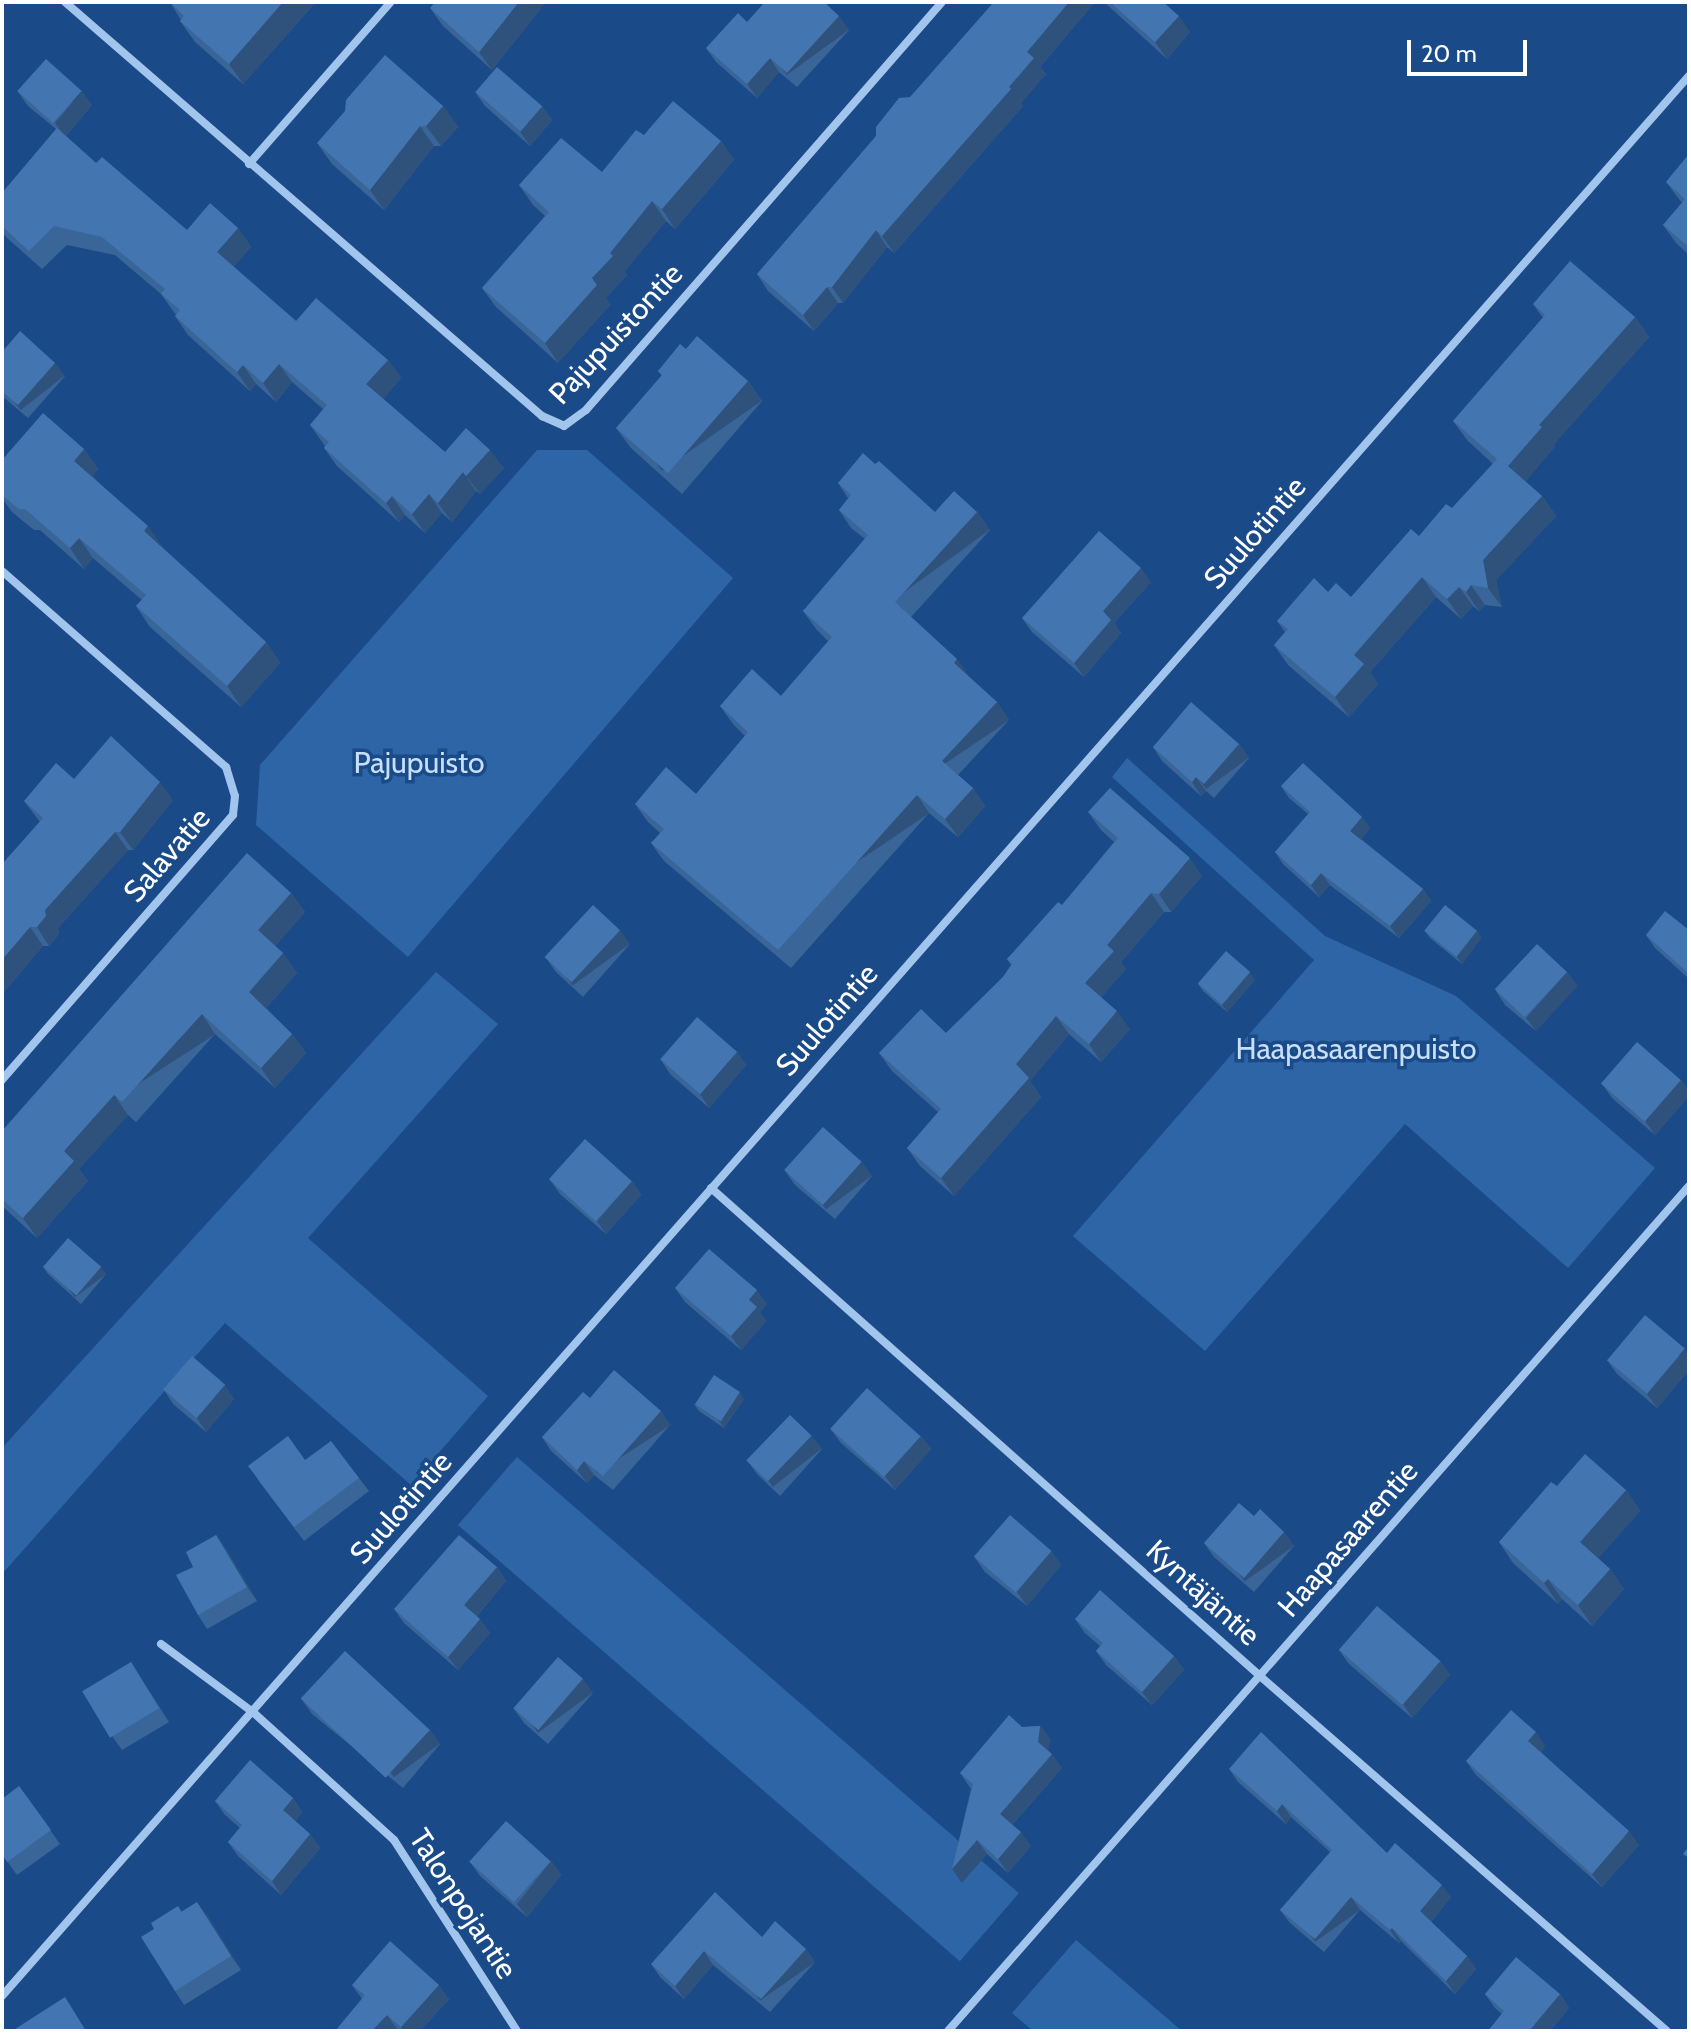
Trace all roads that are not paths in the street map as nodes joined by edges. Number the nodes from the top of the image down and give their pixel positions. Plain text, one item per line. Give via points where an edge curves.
1 (65, 2) edge
2 (391, 2) edge
3 (942, 2) edge
4 (1689, 76) edge
5 (249, 164) junction
6 (2, 571) edge
7 (2, 1080) edge
8 (1689, 1186) edge
9 (711, 1188) junction
10 (161, 1644) dead end
11 (1260, 1676) junction
12 (254, 1713) junction
13 (2, 1996) edge
14 (517, 2031) edge
15 (948, 2031) edge
16 (1667, 2031) edge

1 - 5 street, Pajupuistontie
2 - 5 street
3 - 5 street, Pajupuistontie via 586,410 564,426 542,416
4 - 9 street, Suulotintie
6 - 7 street, Salavatie via 226,767 235,796 233,815
8 - 11 street, Haapasaarentie
9 - 11 street, Kyntäjäntie
9 - 12 street, Suulotintie
10 - 12 street, Talonpojantie
11 - 15 street, Haapasaarentie
11 - 16 street, Kyntäjäntie
12 - 13 street, Suulotintie
12 - 14 street, Talonpojantie via 394,1840

